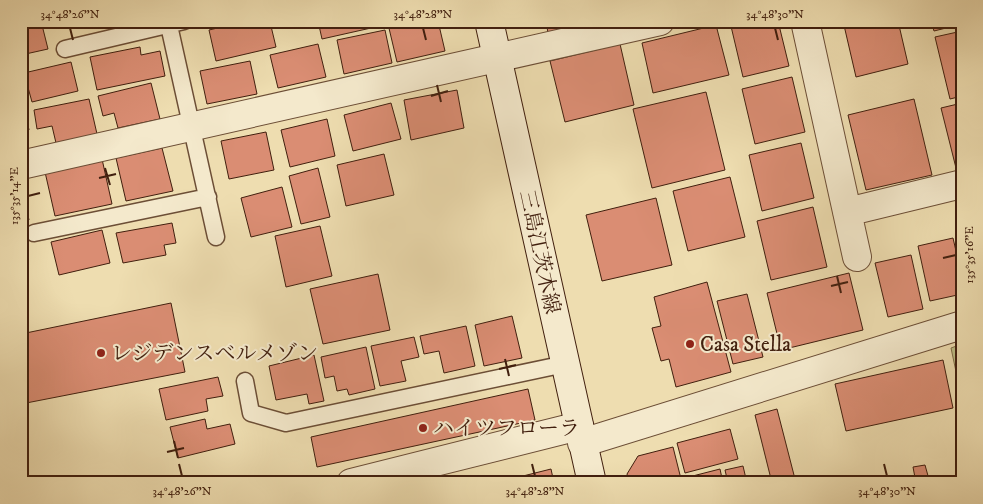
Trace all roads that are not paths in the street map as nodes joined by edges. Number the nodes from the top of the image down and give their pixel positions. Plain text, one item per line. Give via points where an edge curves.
1 (488, 21) edge
2 (660, 21) edge
3 (805, 21) edge
4 (174, 22) edge
5 (65, 49) dead end
6 (497, 60) junction
7 (192, 127) junction
8 (21, 165) edge
9 (962, 184) edge
10 (208, 197) junction
11 (847, 212) junction
12 (34, 233) dead end
13 (216, 237) dead end
14 (857, 257) dead end
15 (962, 325) edge
16 (564, 364) junction
17 (245, 381) dead end
18 (580, 434) junction
19 (351, 483) edge
20 (592, 483) edge

1 - 6 street, 三島江茨木線
2 - 6 street
3 - 11 street
4 - 5 lane
4 - 7 lane
6 - 7 street
6 - 16 street, 三島江茨木線
7 - 8 street
7 - 10 lane
9 - 11 street
10 - 12 lane
10 - 13 lane
11 - 14 street
15 - 18 street
16 - 17 lane via 286,423 251,413
16 - 18 street, 三島江茨木線
18 - 19 street
18 - 20 street, 三島江茨木線

